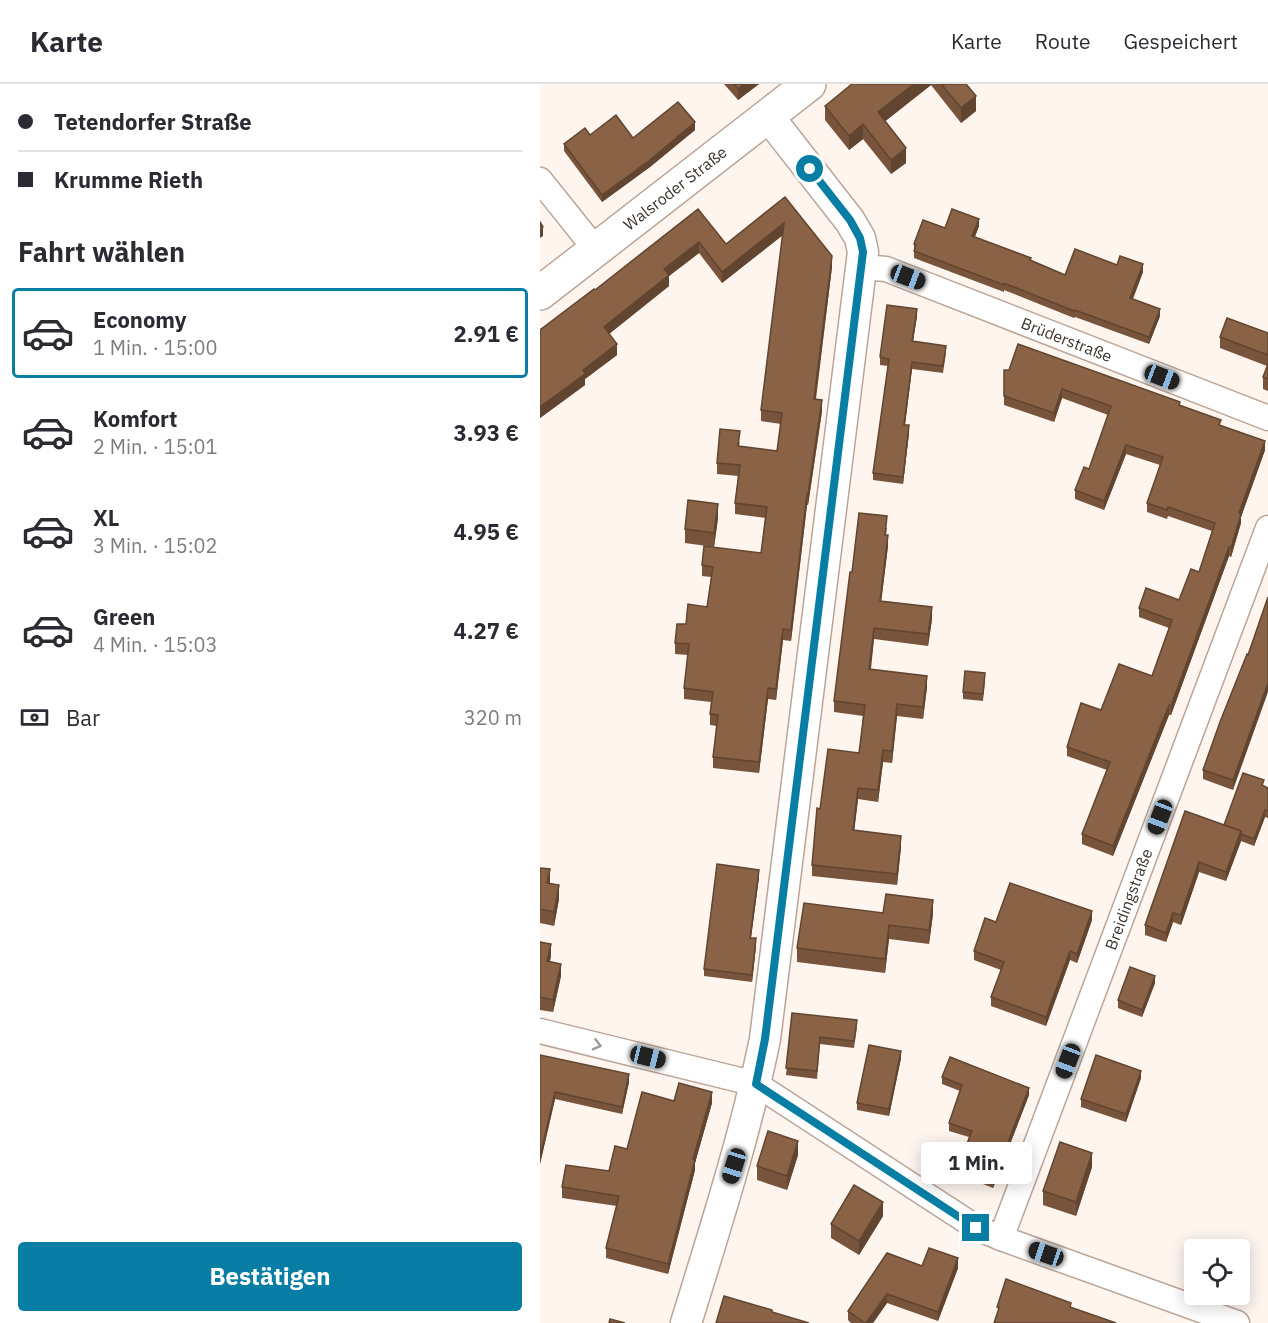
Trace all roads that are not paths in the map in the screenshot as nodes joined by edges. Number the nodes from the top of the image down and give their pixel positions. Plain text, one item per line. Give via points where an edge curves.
1 (809, 84) edge
2 (768, 116) junction
3 (540, 180) edge
4 (596, 250) junction
5 (862, 267) junction
6 (540, 293) edge
7 (1268, 418) edge
8 (1268, 528) edge
9 (540, 1031) edge
10 (756, 1084) junction
11 (1001, 1238) junction
12 (686, 1323) edge
13 (1238, 1323) edge

1 - 2 main road, Walsroder Straße
2 - 4 main road, Walsroder Straße
2 - 5 street via 850,220 860,238
3 - 4 street
4 - 6 main road, Walsroder Straße
5 - 7 street, Brüderstraße via 886,269
5 - 10 street via 765,1039
8 - 11 street, Breidingstraße
9 -> 10 street
10 - 11 street via 976,1228
10 - 12 street
11 - 13 street

